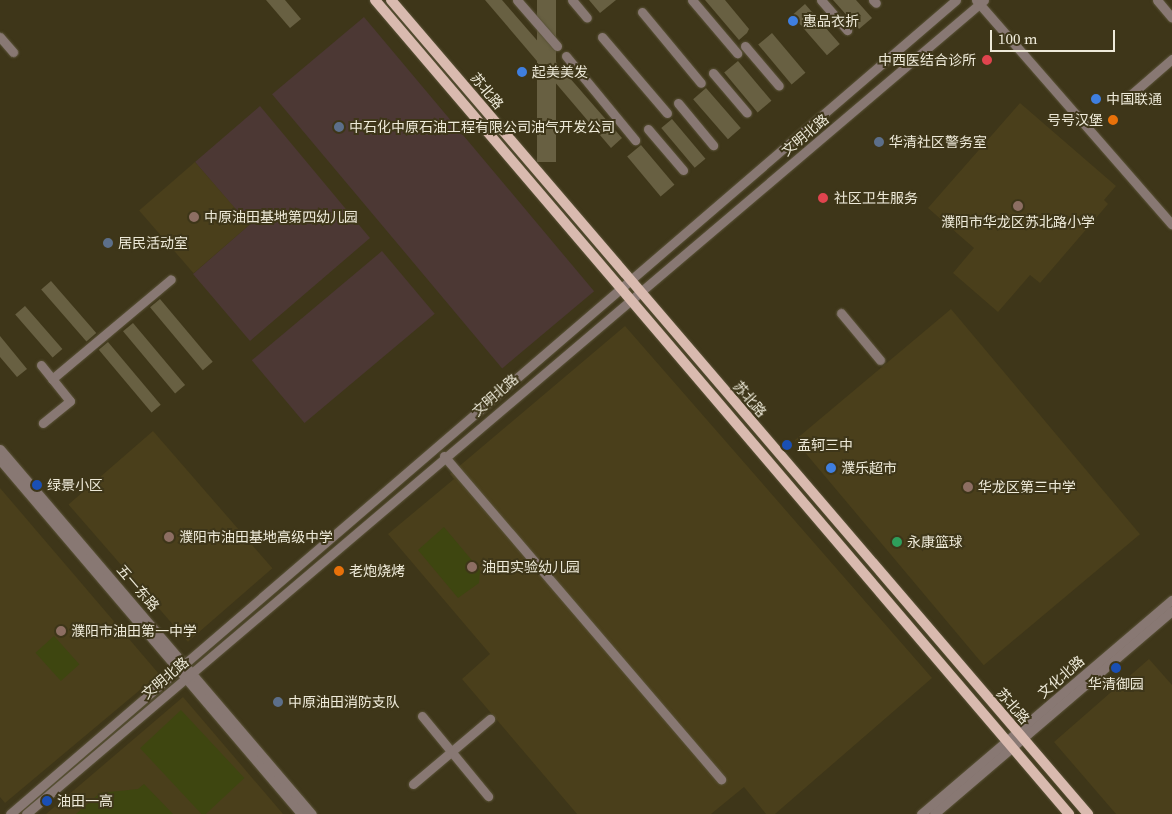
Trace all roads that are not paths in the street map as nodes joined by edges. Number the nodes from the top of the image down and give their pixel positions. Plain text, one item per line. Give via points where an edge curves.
1 (375, 0) edge
2 (391, 0) edge
3 (518, 0) edge
4 (572, 0) edge
5 (692, 0) edge
6 (821, 0) edge
7 (956, 0) edge
8 (1157, 0) edge
9 (980, 1) edge
10 (642, 12) dead end
11 (588, 18) dead end
12 (1172, 18) edge
13 (846, 30) dead end
14 (0, 37) edge
15 (602, 37) dead end
16 (557, 46) dead end
17 (745, 46) dead end
18 (13, 52) dead end
19 (737, 53) dead end
20 (566, 56) dead end
21 (1172, 59) edge
22 (713, 73) dead end
23 (701, 84) dead end
24 (779, 86) dead end
25 (1127, 98) dead end
26 (678, 103) dead end
27 (666, 113) dead end
28 (747, 113) dead end
29 (648, 129) dead end
30 (635, 140) dead end
31 (713, 145) dead end
32 (683, 170) dead end
33 (1172, 225) edge
34 (171, 279) dead end
35 (629, 279) junction
36 (621, 288) junction
37 (640, 291) junction
38 (630, 299) junction
39 (841, 313) dead end
40 (880, 360) dead end
41 (40, 365) dead end
42 (52, 379) junction
43 (43, 423) dead end
44 (0, 449) edge
45 (444, 456) junction
46 (0, 460) edge
47 (1172, 600) edge
48 (1172, 611) edge
49 (182, 668) junction
50 (189, 675) junction
51 (422, 716) dead end
52 (490, 719) dead end
53 (1020, 735) junction
54 (1010, 744) junction
55 (451, 752) junction
56 (720, 779) dead end
57 (413, 784) dead end
58 (488, 796) dead end
59 (10, 814) edge
60 (26, 814) edge
61 (301, 814) edge
62 (312, 814) edge
63 (921, 814) edge
64 (934, 814) edge
65 (1069, 814) edge
66 (1088, 814) edge

1 - 36 main road, 苏北路
2 - 35 main road, 苏北路
3 - 16 street
4 - 11 street
5 - 19 street
6 - 13 street
7 - 35 street, 文明北路
8 - 12 street
9 - 33 street
9 - 37 street, 文明北路
10 - 23 street
14 - 18 street
15 - 27 street
17 - 24 street
20 - 30 street
21 - 25 street
22 - 28 street
26 - 31 street
29 - 32 street
34 - 42 street
35 - 36 street, 文明北路
35 - 37 main road, 苏北路
36 - 38 main road, 苏北路
36 - 49 street, 文明北路
37 - 38 street, 文明北路
37 - 53 main road, 苏北路
38 - 45 street, 文明北路
38 - 54 main road, 苏北路
39 - 40 street
41 - 42 street
42 - 43 street via 70,401
44 - 49 street, 五一东路
45 - 50 street, 文明北路
45 - 56 street
46 - 49 street, 五一东路
47 - 53 street, 文化北路
48 - 53 street, 文化北路
49 - 50 street, 五一东路
49 - 59 street, 文明北路
50 - 60 street, 文明北路
50 - 61 street, 五一东路
50 - 62 street, 五一东路
51 - 55 street
52 - 55 street
53 - 54 street, 文化北路
53 - 66 main road, 苏北路
54 - 63 street, 文化北路
54 - 64 street, 文化北路
54 - 65 main road, 苏北路
55 - 57 street
55 - 58 street

